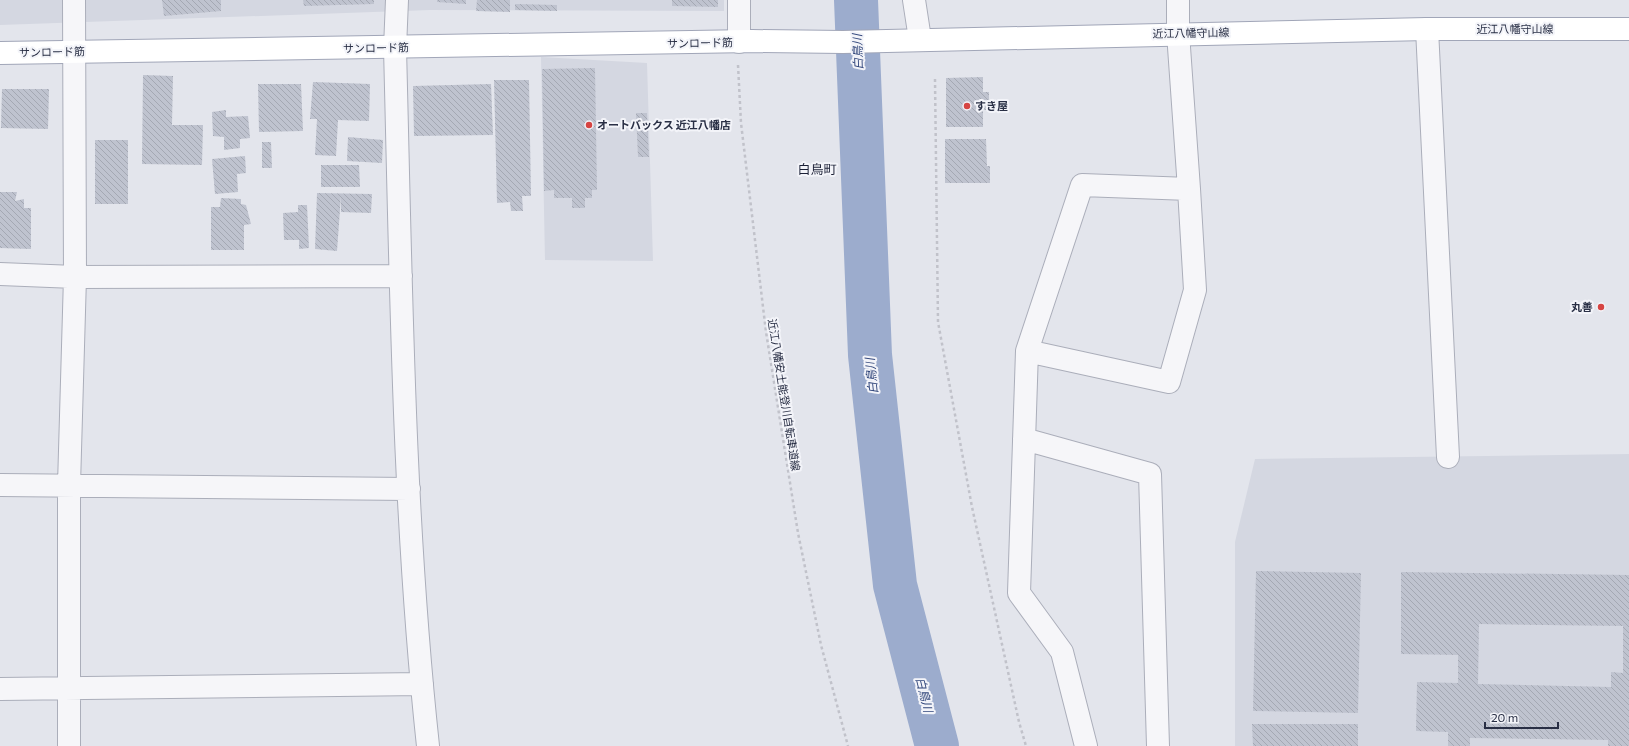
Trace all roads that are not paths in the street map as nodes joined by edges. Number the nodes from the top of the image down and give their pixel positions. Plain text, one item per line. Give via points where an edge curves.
1 (74, 0) edge
2 (398, 0) edge
3 (739, 0) edge
4 (914, 0) edge
5 (1178, 0) edge
6 (1428, 28) junction
7 (1629, 29) edge
8 (1178, 33) junction
9 (912, 40) junction
10 (741, 42) junction
11 (395, 48) junction
12 (74, 52) junction
13 (0, 53) edge
14 (1189, 189) junction
15 (0, 274) edge
16 (401, 276) junction
17 (75, 277) junction
18 (1027, 351) junction
19 (1024, 440) junction
20 (1448, 457) dead end
21 (0, 484) edge
22 (69, 485) junction
23 (409, 489) junction
24 (422, 684) junction
25 (69, 688) junction
26 (0, 689) edge
27 (69, 746) edge
28 (428, 746) edge
29 (1086, 746) edge
30 (1158, 746) edge

1 - 12 street
2 - 11 street
3 - 10 street
4 - 9 street
5 - 8 street
6 - 7 main road, 近江八幡守山線
6 - 8 main road, 近江八幡守山線
6 - 20 street
8 - 9 main road, 近江八幡守山線
8 - 14 street
9 - 10 main road, 近江八幡守山線
10 - 11 main road, サンロード筋
11 - 12 main road, サンロード筋
11 - 16 street
12 - 13 main road, サンロード筋
12 - 17 street
14 - 18 street via 1082,185
14 - 18 street via 1195,290 1169,382
15 - 17 street
16 - 17 street
16 - 23 street
17 - 22 street
18 - 19 street
19 - 29 street via 1020,593 1062,652
19 - 30 street via 1150,474
21 - 22 street
22 - 23 street
22 - 25 street
23 - 24 street
24 - 25 street
24 - 28 street
25 - 26 street
25 - 27 street

